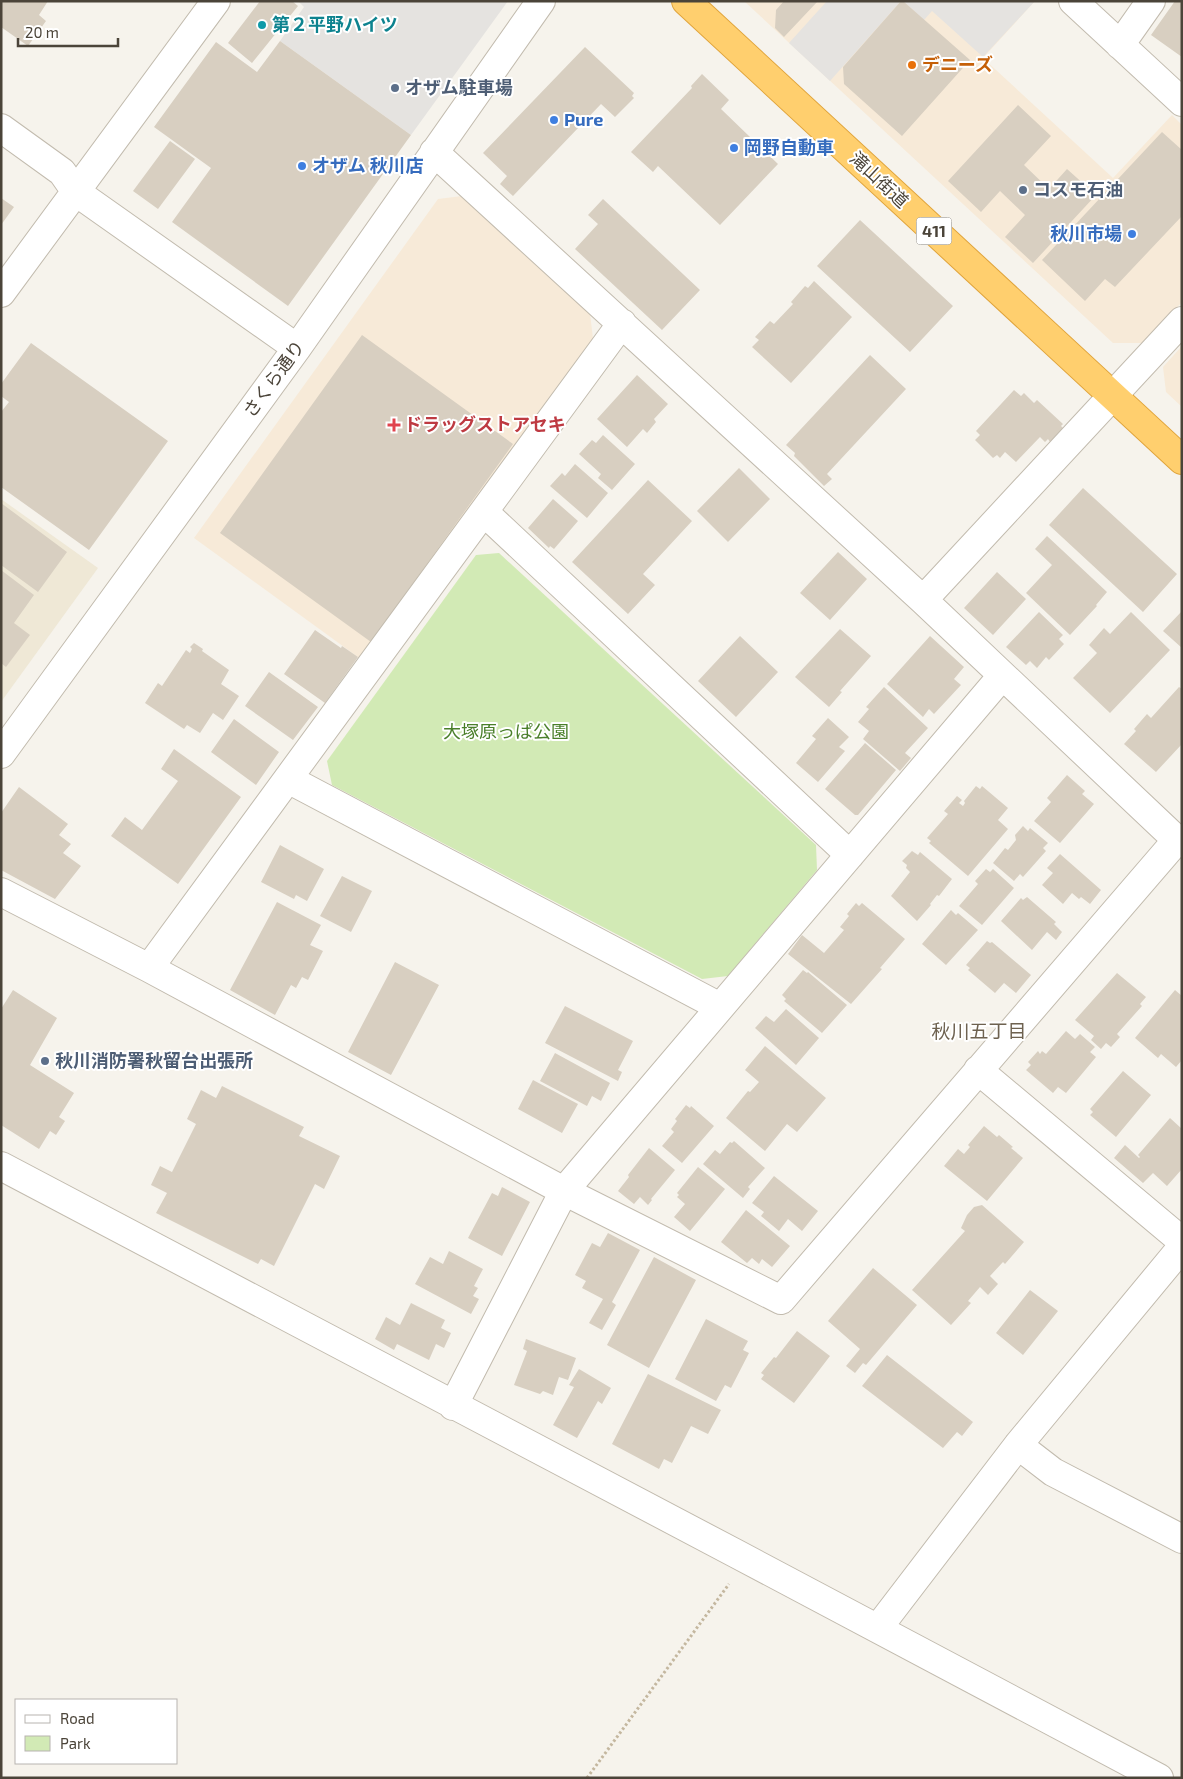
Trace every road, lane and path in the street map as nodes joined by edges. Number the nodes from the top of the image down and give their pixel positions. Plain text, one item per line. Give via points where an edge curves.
1 (216, 1) edge
2 (542, 1) edge
3 (686, 1) edge
4 (1073, 1) edge
5 (1151, 1) edge
6 (1120, 45) junction
7 (1182, 102) edge
8 (1, 128) edge
9 (434, 152) junction
10 (76, 192) junction
11 (5, 282) edge
12 (1182, 321) edge
13 (622, 323) junction
14 (297, 348) junction
15 (1112, 395) junction
16 (1182, 460) edge
17 (484, 512) junction
18 (923, 600) junction
19 (1002, 676) junction
20 (1, 754) edge
21 (288, 779) junction
22 (850, 855) junction
23 (1, 892) edge
24 (149, 968) junction
25 (720, 1008) junction
26 (978, 1070) junction
27 (1, 1166) edge
28 (564, 1191) junction
29 (1182, 1241) edge
30 (1182, 1246) edge
31 (453, 1406) junction
32 (1018, 1445) junction
33 (1182, 1540) edge
34 (747, 1559) junction
35 (878, 1628) junction
36 (587, 1778) edge
37 (1159, 1778) edge

1 - 10 street
2 - 9 street, さくら通り
3 - 15 highway, 滝山街道 / 411
4 - 6 street
5 - 6 street
6 - 7 street
8 - 10 street via 62,172
9 - 13 street
9 - 14 street, さくら通り
10 - 11 street
10 - 14 street
12 - 15 street
13 - 17 street
13 - 18 street
14 - 20 street, さくら通り
15 - 16 highway, 滝山街道 / 411
15 - 18 street
17 - 21 street
17 - 22 street
18 - 19 street
19 - 22 street
19 - 26 street via 1177,840
21 - 24 street
21 - 25 street
22 - 25 street
23 - 24 street
24 - 28 street
25 - 28 street
26 - 28 street via 781,1300
26 - 29 street
27 - 31 street
28 - 31 street
30 - 32 street
31 - 34 street
32 - 33 street via 1053,1472
32 - 35 street
34 - 35 street
34 - 36 path
35 - 37 street

